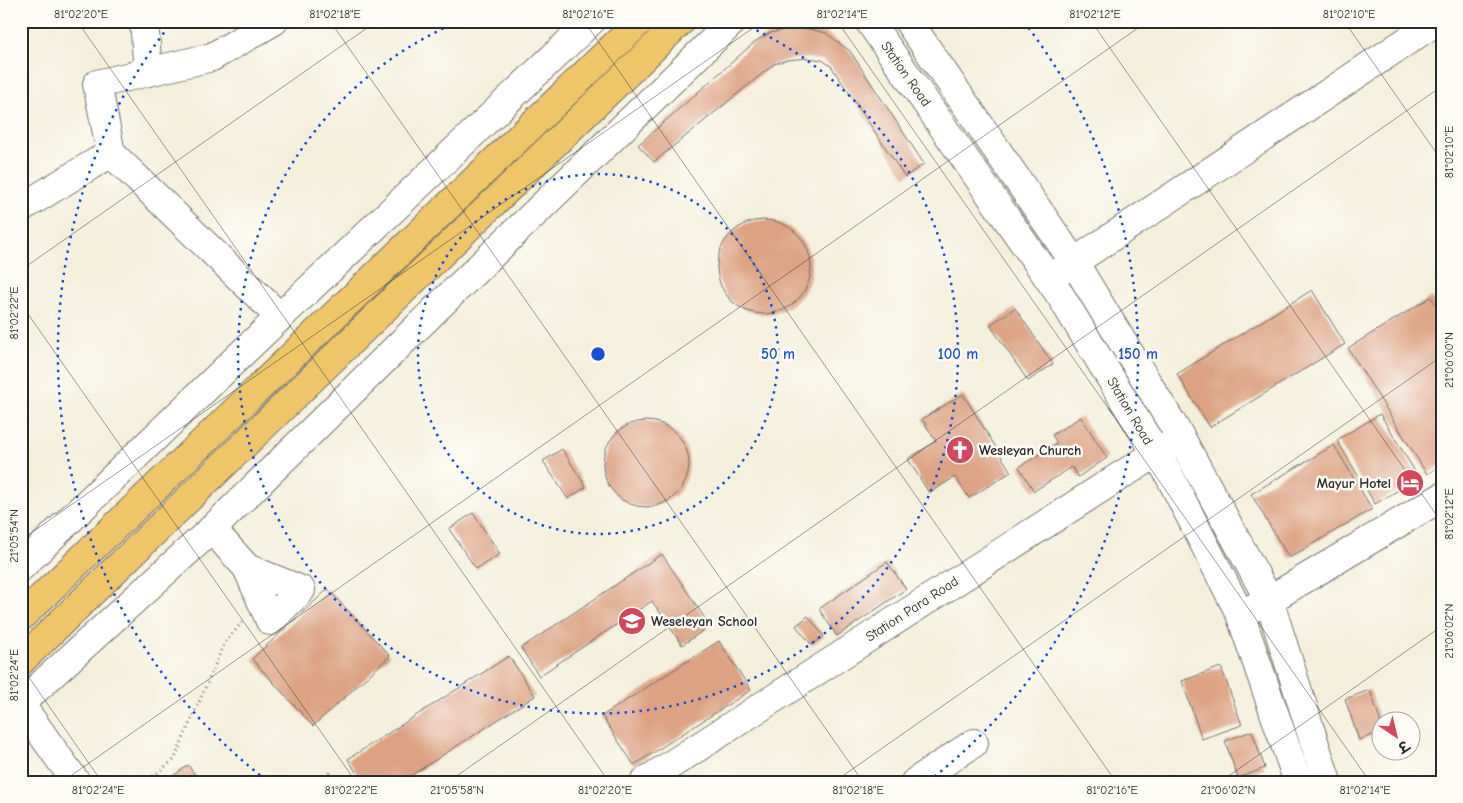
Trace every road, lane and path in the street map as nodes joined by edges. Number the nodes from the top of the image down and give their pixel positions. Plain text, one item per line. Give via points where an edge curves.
1 (144, 21) edge
2 (274, 21) edge
3 (640, 21) edge
4 (681, 21) edge
5 (733, 21) edge
6 (870, 21) edge
7 (908, 21) edge
8 (1436, 21) edge
9 (582, 24) edge
10 (148, 72) junction
11 (111, 153) junction
12 (21, 208) edge
13 (1074, 262) junction
14 (1049, 279) junction
15 (280, 318) junction
16 (1181, 438) junction
17 (1157, 454) junction
18 (1442, 497) edge
19 (212, 529) junction
20 (21, 567) edge
21 (247, 568) junction
22 (260, 599) junction
23 (1269, 600) junction
24 (1240, 614) junction
25 (21, 617) edge
26 (21, 661) edge
27 (21, 704) edge
28 (974, 743) dead end
29 (76, 782) edge
30 (145, 782) edge
31 (644, 782) edge
32 (915, 782) edge
33 (1298, 782) edge
34 (1327, 782) edge

1 - 10 street
2 - 10 street via 212,57
3 - 25 main road
4 - 26 main road
5 - 19 street
6 - 14 street, Station Road
7 - 13 street
8 - 13 street
9 - 15 street
10 - 11 street via 97,84
11 - 12 street
11 - 15 street
13 - 14 street
13 - 16 street
14 - 17 street, Station Road
15 - 20 street
16 - 17 street, Station Para Road
16 - 23 street
17 - 24 street, Station Road
17 - 31 street, Station Para Road
18 - 23 street
19 - 21 street
19 - 27 street
21 - 22 street
21 - 22 street via 302,590 270,621
22 - 30 path via 224,644 174,760
23 - 24 street
23 - 34 street
24 - 33 street, Station Road
27 - 29 street
28 - 32 street

